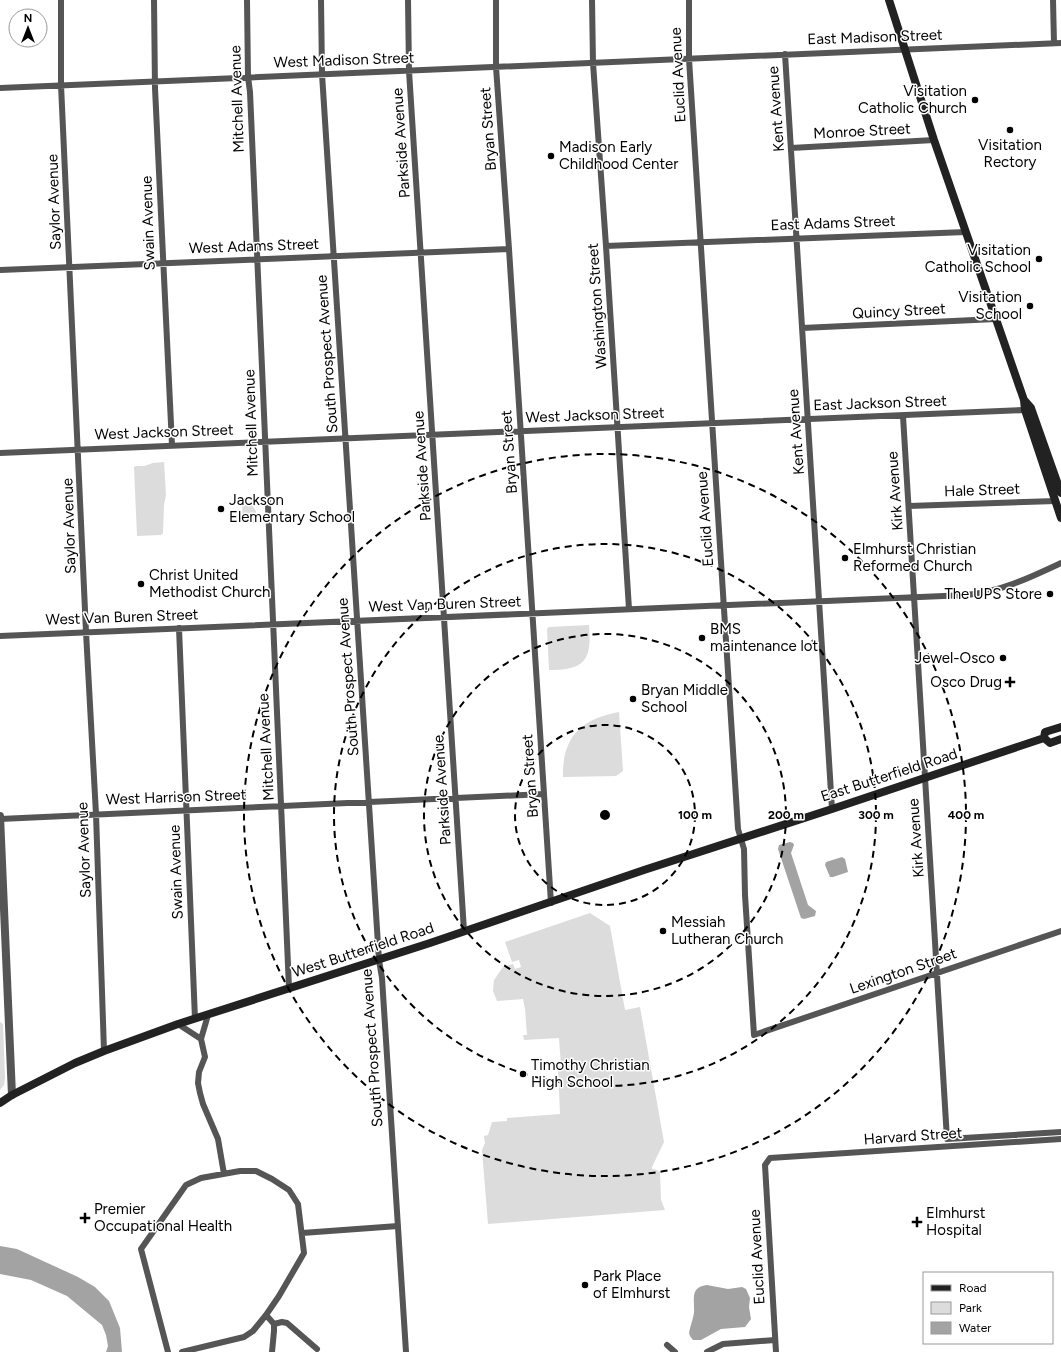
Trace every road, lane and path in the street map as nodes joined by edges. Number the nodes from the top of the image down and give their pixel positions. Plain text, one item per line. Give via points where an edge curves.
1 (61, 0) edge
2 (154, 0) edge
3 (247, 0) edge
4 (321, 0) edge
5 (408, 0) edge
6 (496, 0) edge
7 (592, 0) edge
8 (689, 0) edge
9 (889, 0) edge
10 (1053, 0) edge
11 (1054, 43) junction
12 (1061, 43) edge
13 (904, 49) junction
14 (786, 54) junction
15 (689, 59) junction
16 (593, 63) junction
17 (496, 67) junction
18 (409, 71) junction
19 (322, 74) junction
20 (248, 77) junction
21 (155, 81) junction
22 (62, 85) junction
23 (0, 88) edge
24 (934, 140) junction
25 (791, 148) junction
26 (966, 232) junction
27 (797, 238) junction
28 (701, 241) junction
29 (606, 246) junction
30 (510, 249) junction
31 (421, 253) junction
32 (334, 256) junction
33 (257, 259) junction
34 (163, 263) junction
35 (70, 267) junction
36 (0, 270) edge
37 (996, 319) junction
38 (802, 328) junction
39 (1024, 400) junction
40 (1025, 410) junction
41 (903, 416) junction
42 (808, 419) junction
43 (712, 423) junction
44 (618, 427) junction
45 (521, 431) junction
46 (433, 434) junction
47 (346, 438) junction
48 (265, 441) junction
49 (172, 445) junction
50 (79, 449) junction
51 (0, 453) edge
52 (1061, 493) edge
53 (1056, 500) junction
54 (909, 506) junction
55 (1061, 518) edge
56 (1061, 563) edge
57 (914, 597) junction
58 (819, 601) junction
59 (724, 605) junction
60 (629, 610) junction
61 (533, 613) junction
62 (444, 617) junction
63 (357, 620) junction
64 (273, 624) junction
65 (179, 628) junction
66 (86, 632) junction
67 (0, 636) edge
68 (1061, 727) edge
69 (1044, 738) junction
70 (1061, 739) edge
71 (926, 778) junction
72 (544, 794) junction
73 (456, 800) junction
74 (369, 803) junction
75 (282, 806) junction
76 (832, 809) junction
77 (186, 810) junction
78 (96, 814) junction
79 (0, 817) edge
80 (742, 838) junction
81 (551, 903) junction
82 (464, 931) junction
83 (1061, 931) edge
84 (379, 960) junction
85 (938, 973) junction
86 (289, 988) junction
87 (208, 1015) junction
88 (195, 1019) junction
89 (178, 1024) junction
90 (754, 1035) joint
91 (201, 1039) junction
92 (104, 1051) junction
93 (12, 1095) junction
94 (0, 1103) edge
95 (1061, 1132) edge
96 (948, 1139) joint
97 (1061, 1139) edge
98 (767, 1161) joint
99 (224, 1174) junction
100 (398, 1226) junction
101 (302, 1233) junction
102 (266, 1315) junction
103 (274, 1324) junction
104 (775, 1340) junction
105 (667, 1345) dead end
106 (318, 1349) dead end
107 (196, 1350) edge
108 (168, 1352) edge
109 (182, 1352) edge
110 (272, 1352) edge
111 (406, 1352) edge
112 (675, 1352) edge
113 (707, 1352) edge
114 (776, 1352) edge

1 - 22 street, Saylor Avenue
2 - 21 street, Swain Avenue
3 - 20 street, Mitchell Avenue
4 - 19 street, South Prospect Avenue
5 - 18 street, Parkside Avenue
6 - 17 street, Bryan Street
7 - 16 street, Washington Street
8 - 15 street, Euclid Avenue
9 - 13 main road
10 - 11 street
11 - 12 street, East Madison Street
11 - 13 street, East Madison Street
13 - 14 street, East Madison Street
13 - 24 main road
14 - 15 street, East Madison Street
14 - 25 street, Kent Avenue
15 - 16 street, West Madison Street
15 - 28 street, Euclid Avenue
16 - 17 street, West Madison Street
16 - 29 street, Washington Street
17 - 18 street, West Madison Street
17 - 30 street, Bryan Street
18 - 19 street, West Madison Street
18 - 31 street, Parkside Avenue
19 - 20 street, West Madison Street
19 - 32 street, South Prospect Avenue
20 - 21 street, West Madison Street
20 - 33 street, Mitchell Avenue
21 - 22 street, West Madison Street
21 - 34 street, Swain Avenue
22 - 23 street, West Madison Street
22 - 35 street, Saylor Avenue
24 - 25 street, Monroe Street
24 - 26 main road
25 - 27 street, Kent Avenue
26 - 27 street, East Adams Street
26 - 37 main road
27 - 28 street, East Adams Street
27 - 38 street, Kent Avenue
28 - 29 street
28 - 43 street, Euclid Avenue
29 - 44 street, Washington Street
30 - 31 street, West Adams Street
30 - 45 street, Bryan Street
31 - 32 street, West Adams Street
31 - 46 street, Parkside Avenue
32 - 33 street, West Adams Street
32 - 47 street, South Prospect Avenue
33 - 34 street, West Adams Street
33 - 48 street, Mitchell Avenue
34 - 35 street, West Adams Street
34 - 49 street, Swain Avenue
35 - 36 street, West Adams Street
35 - 50 street, Saylor Avenue
37 - 38 street, Quincy Street
37 - 39 main road
38 - 42 street, Kent Avenue
39 - 40 main road
39 - 52 main road via 1031,408
40 - 41 street, East Jackson Street
40 - 53 main road
41 - 42 street, East Jackson Street
41 - 54 street, Kirk Avenue
42 - 43 street, East Jackson Street
42 - 58 street, Kent Avenue
43 - 44 street, West Jackson Street
43 - 59 street, Euclid Avenue
44 - 45 street, West Jackson Street
44 - 60 street, Washington Street
45 - 46 street, West Jackson Street
45 - 61 street, Bryan Street
46 - 47 street, West Jackson Street
46 - 62 street, Parkside Avenue
47 - 48 street, West Jackson Street
47 - 63 street, South Prospect Avenue
48 - 49 street, West Jackson Street
48 - 64 street, Mitchell Avenue
49 - 50 street, West Jackson Street
50 - 51 street, West Jackson Street
50 - 66 street, Saylor Avenue
53 - 54 street, Hale Street
53 - 55 main road
54 - 57 street, Kirk Avenue
56 - 57 street, West Van Buren Street via 996,590 967,595
57 - 58 street, West Van Buren Street
57 - 71 street, Kirk Avenue
58 - 59 street, West Van Buren Street
58 - 76 street, Kent Avenue
59 - 60 street, West Van Buren Street
59 - 80 street, Euclid Avenue via 738,829
60 - 61 street, West Van Buren Street
61 - 62 street, West Van Buren Street
61 - 72 street, Bryan Street
62 - 63 street, West Van Buren Street
62 - 73 street, Parkside Avenue
63 - 64 street, West Van Buren Street
63 - 74 street, South Prospect Avenue
64 - 65 street, West Van Buren Street
64 - 75 street, Mitchell Avenue
65 - 66 street, West Van Buren Street
65 - 77 street, Swain Avenue
66 - 67 street, West Van Buren Street
66 - 78 street, Saylor Avenue
68 - 69 main road, East Butterfield Road via 1045,732
69 - 70 main road, East Butterfield Road via 1050,743
69 - 71 main road, East Butterfield Road
71 - 76 main road, East Butterfield Road
71 - 85 street, Kirk Avenue
72 - 73 street, West Harrison Street
72 - 81 street, Bryan Street
73 - 74 street, West Harrison Street
73 - 82 street, Parkside Avenue
74 - 75 street, West Harrison Street
74 - 84 street, South Prospect Avenue
75 - 77 street, West Harrison Street
75 - 86 street, Mitchell Avenue
76 - 80 main road, East Butterfield Road
77 - 78 street, West Harrison Street
77 - 88 street, Swain Avenue
78 - 79 street, West Harrison Street
78 - 92 street, Saylor Avenue
79 - 93 street
80 - 81 main road, West Butterfield Road
80 - 90 street, Euclid Avenue
81 - 82 main road, West Butterfield Road
82 - 84 main road, West Butterfield Road
83 - 85 street, Lexington Street
84 - 86 main road, West Butterfield Road
84 - 100 street, South Prospect Avenue
85 - 90 street, Lexington Street
85 - 96 street, Kirk Avenue
86 - 87 main road, West Butterfield Road
87 - 88 main road, West Butterfield Road
87 - 91 street
88 - 89 main road, West Butterfield Road
89 - 91 street
89 - 92 main road, West Butterfield Road
91 - 99 street via 205,1057 198,1083 203,1104 218,1139
92 - 93 main road, West Butterfield Road
93 - 94 main road, West Butterfield Road
95 - 96 street, Harvard Street
97 - 98 street, Harvard Street via 775,1157
98 - 104 street, Euclid Avenue via 765,1165
99 - 101 street via 256,1171 288,1190 298,1204
99 - 108 street via 201,1178 186,1185 141,1249
100 - 101 street
100 - 111 street, South Prospect Avenue
101 - 102 street via 304,1253
102 - 103 street
102 - 107 street via 253,1331 244,1337
103 - 106 street via 287,1323
103 - 110 street
104 - 113 street via 723,1344
104 - 114 street, Euclid Avenue
105 - 112 street
107 - 109 street

